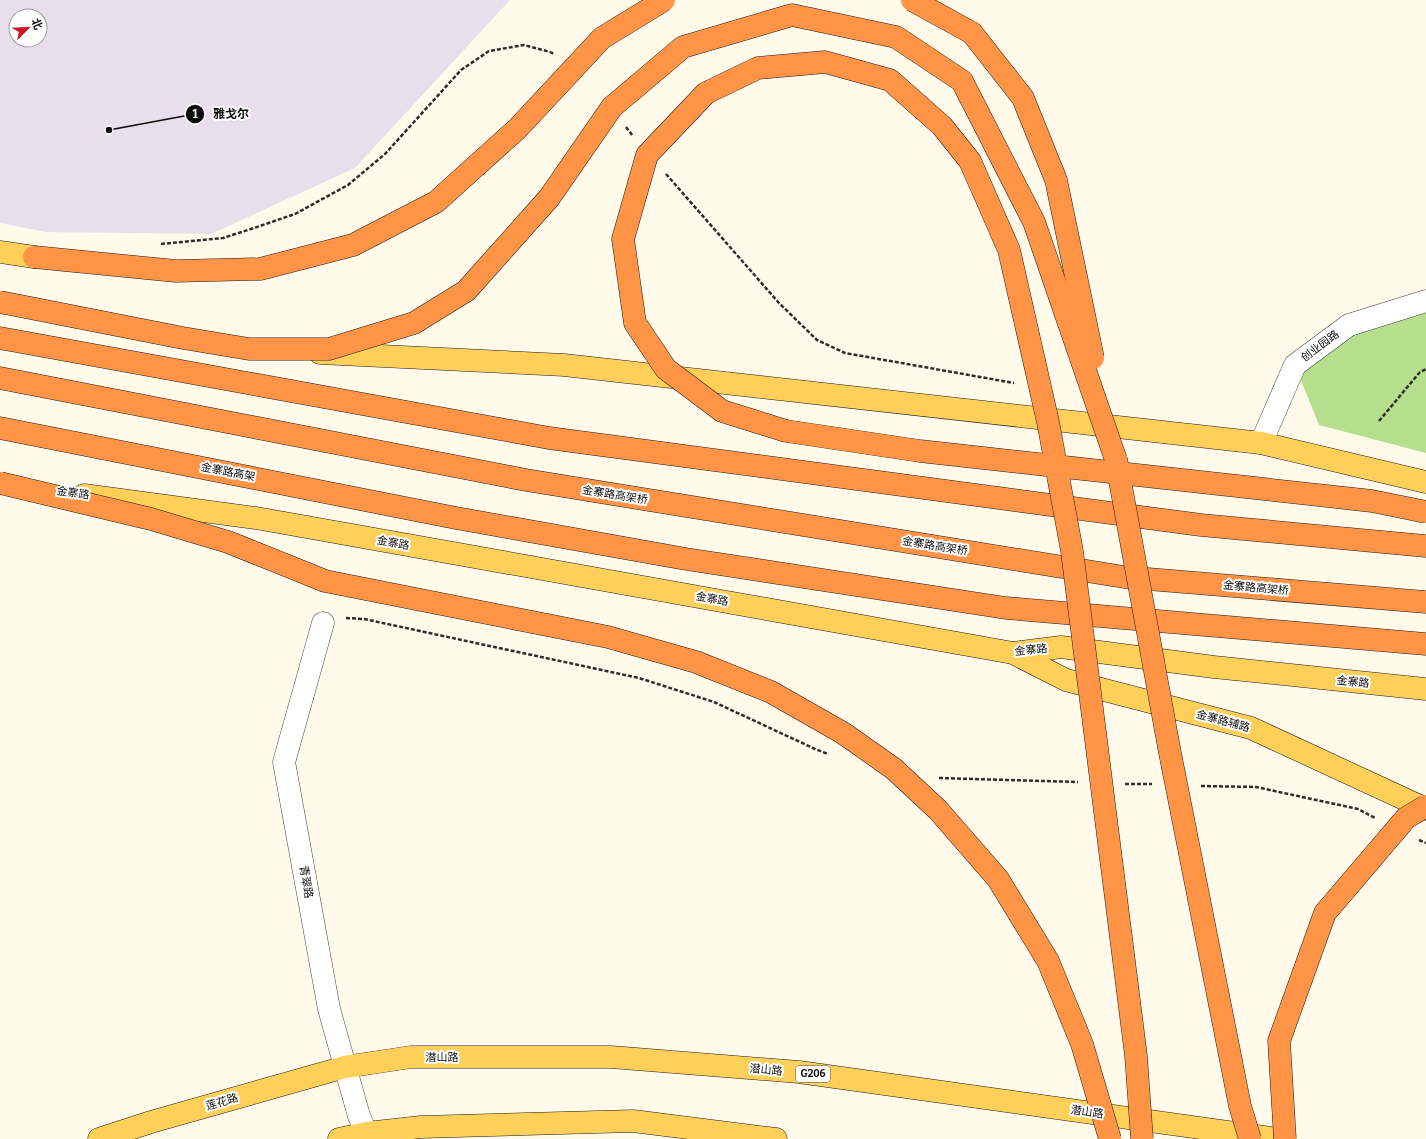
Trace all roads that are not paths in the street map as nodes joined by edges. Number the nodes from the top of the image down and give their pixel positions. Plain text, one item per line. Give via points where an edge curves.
1 (664, 0) edge
2 (912, 0) edge
3 (0, 252) edge
4 (34, 257) joint
5 (1426, 301) edge
6 (0, 302) edge
7 (0, 309) edge
8 (0, 338) edge
9 (0, 378) edge
10 (0, 428) edge
11 (1261, 443) junction
12 (1116, 460) junction
13 (1426, 482) edge
14 (0, 483) edge
15 (1426, 512) edge
16 (1426, 546) edge
17 (1426, 602) edge
18 (323, 623) dead end
19 (1426, 644) edge
20 (1013, 653) junction
21 (1426, 689) edge
22 (1426, 806) edge
23 (1426, 809) edge
24 (345, 1066) junction
25 (368, 1136) edge
26 (99, 1139) edge
27 (339, 1139) edge
28 (776, 1139) edge
29 (1110, 1139) edge
30 (1142, 1139) edge
31 (1250, 1139) edge
32 (1279, 1139) edge
33 (1285, 1139) edge

1 - 4 highway, bridge via 602,38 517,129 436,202 353,245 260,269 176,272
2 - 12 highway, bridge via 972,33 1023,98 1056,180
3 - 4 main road
5 - 11 street, 创业园路 via 1349,325 1295,365
6 - 12 highway, bridge via 249,349 329,349 414,323 466,291 549,198 612,107 683,47 792,15 896,37 962,81 1034,222
7 - 11 main road via 185,346 564,365
8 - 16 highway, bridge via 549,438 1201,525
9 - 17 highway, 金寨路高架桥, bridge via 534,481 1124,577
10 - 19 highway, 金寨路高架, bridge via 456,518 686,559 1006,608
11 - 13 main road
12 - 31 highway, bridge via 1171,761 1238,1099
14 - 20 main road, 金寨路 via 256,518
14 - 29 highway, bridge via 152,519 228,542 325,581 608,637 696,662 771,692 843,733 894,769 938,810 998,879 1048,961 1082,1044
15 - 30 highway, bridge via 1364,500 1070,468 1062,467 1054,466 1031,463 912,450 786,431 722,411 666,369 634,323 623,239 647,155 706,93 758,68 825,62 890,80 942,126 970,161 1009,250 1048,422 1055,460 1057,468 1072,551 1135,1048
18 - 24 street, 青翠路 via 284,762 329,1008
20 - 21 main road, 金寨路 via 1061,647 1214,667
20 - 23 main road, 金寨路辅路 via 1066,680 1251,728
22 - 33 highway, bridge via 1406,818 1325,913 1279,1041
24 - 25 street, 青翠路 via 359,1116
24 - 26 main road, 莲花路
24 - 32 main road, 潜山路 / G206 via 411,1057 611,1057 799,1072
25 - 27 main road
25 - 28 main road via 420,1127 633,1121

